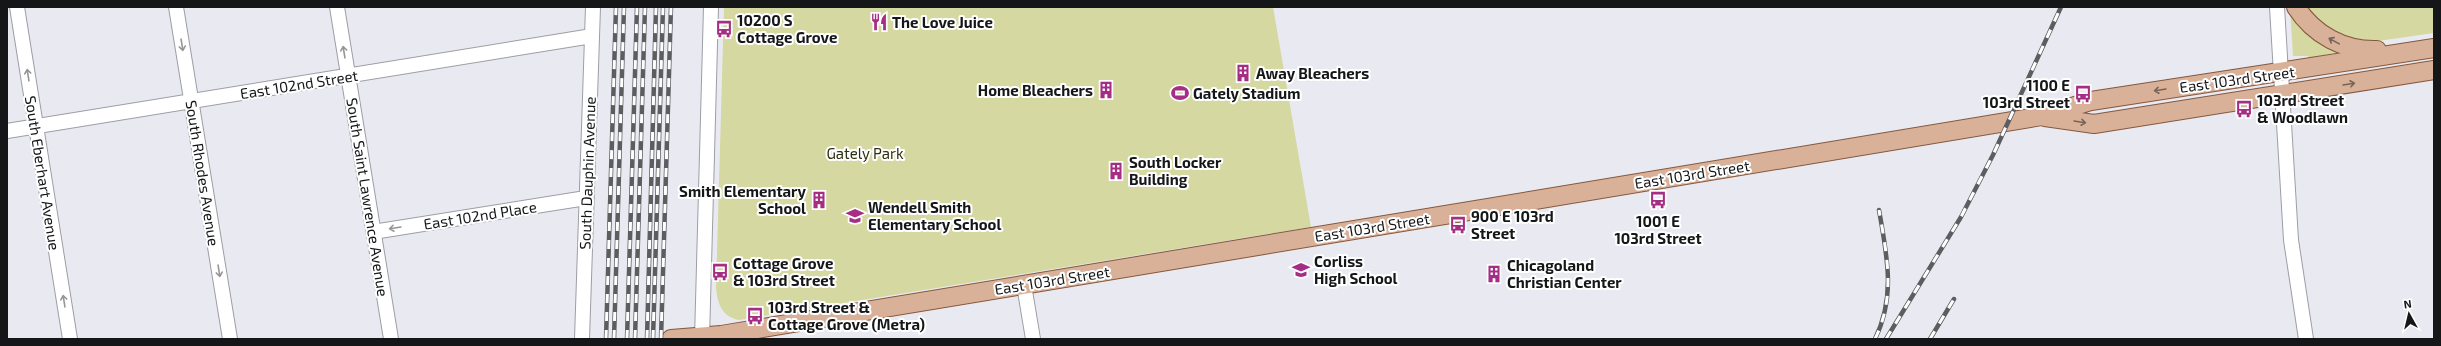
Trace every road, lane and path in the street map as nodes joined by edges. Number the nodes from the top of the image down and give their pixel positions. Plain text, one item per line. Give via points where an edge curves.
1 (17, 7) edge
2 (176, 7) edge
3 (337, 7) edge
4 (593, 7) edge
5 (712, 7) edge
6 (2277, 7) edge
7 (2296, 7) edge
8 (592, 36) junction
9 (2431, 48) edge
10 (2434, 70) edge
11 (2280, 72) junction
12 (348, 76) junction
13 (2283, 96) junction
14 (192, 101) junction
15 (2042, 116) junction
16 (36, 126) junction
17 (7, 131) edge
18 (586, 198) junction
19 (373, 232) junction
20 (1024, 285) junction
21 (70, 339) edge
22 (230, 339) edge
23 (390, 339) edge
24 (582, 339) edge
25 (671, 339) edge
26 (702, 339) edge
27 (1032, 339) edge
28 (2306, 339) edge

16 -> 1 street, South Eberhart Avenue
2 -> 14 street, South Rhodes Avenue
12 -> 3 street, South Saint Lawrence Avenue
4 - 8 street, South Dauphin Avenue
5 - 26 street
6 - 11 street
9 -> 7 main road via 2360,51 2320,33 2304,20
8 - 12 street, East 102nd Street
8 - 18 street, South Dauphin Avenue
9 - 11 main road, East 103rd Street
13 -> 10 main road, East 103rd Street
11 - 13 street
11 -> 15 main road, East 103rd Street via 2086,102
12 - 14 street, East 102nd Street
12 - 19 street, South Saint Lawrence Avenue
15 -> 13 main road, East 103rd Street via 2094,124
13 - 28 street via 2291,240
14 - 16 street, East 102nd Street
14 -> 22 street, South Rhodes Avenue
15 - 20 main road, East 103rd Street
16 - 17 street, East 102nd Street
21 -> 16 street, South Eberhart Avenue
18 -> 19 street, East 102nd Place
18 - 24 street, South Dauphin Avenue
19 - 23 street, South Saint Lawrence Avenue
20 - 26 main road, East 103rd Street
20 - 27 street
25 - 26 main road, East 103rd Street via 687,336

